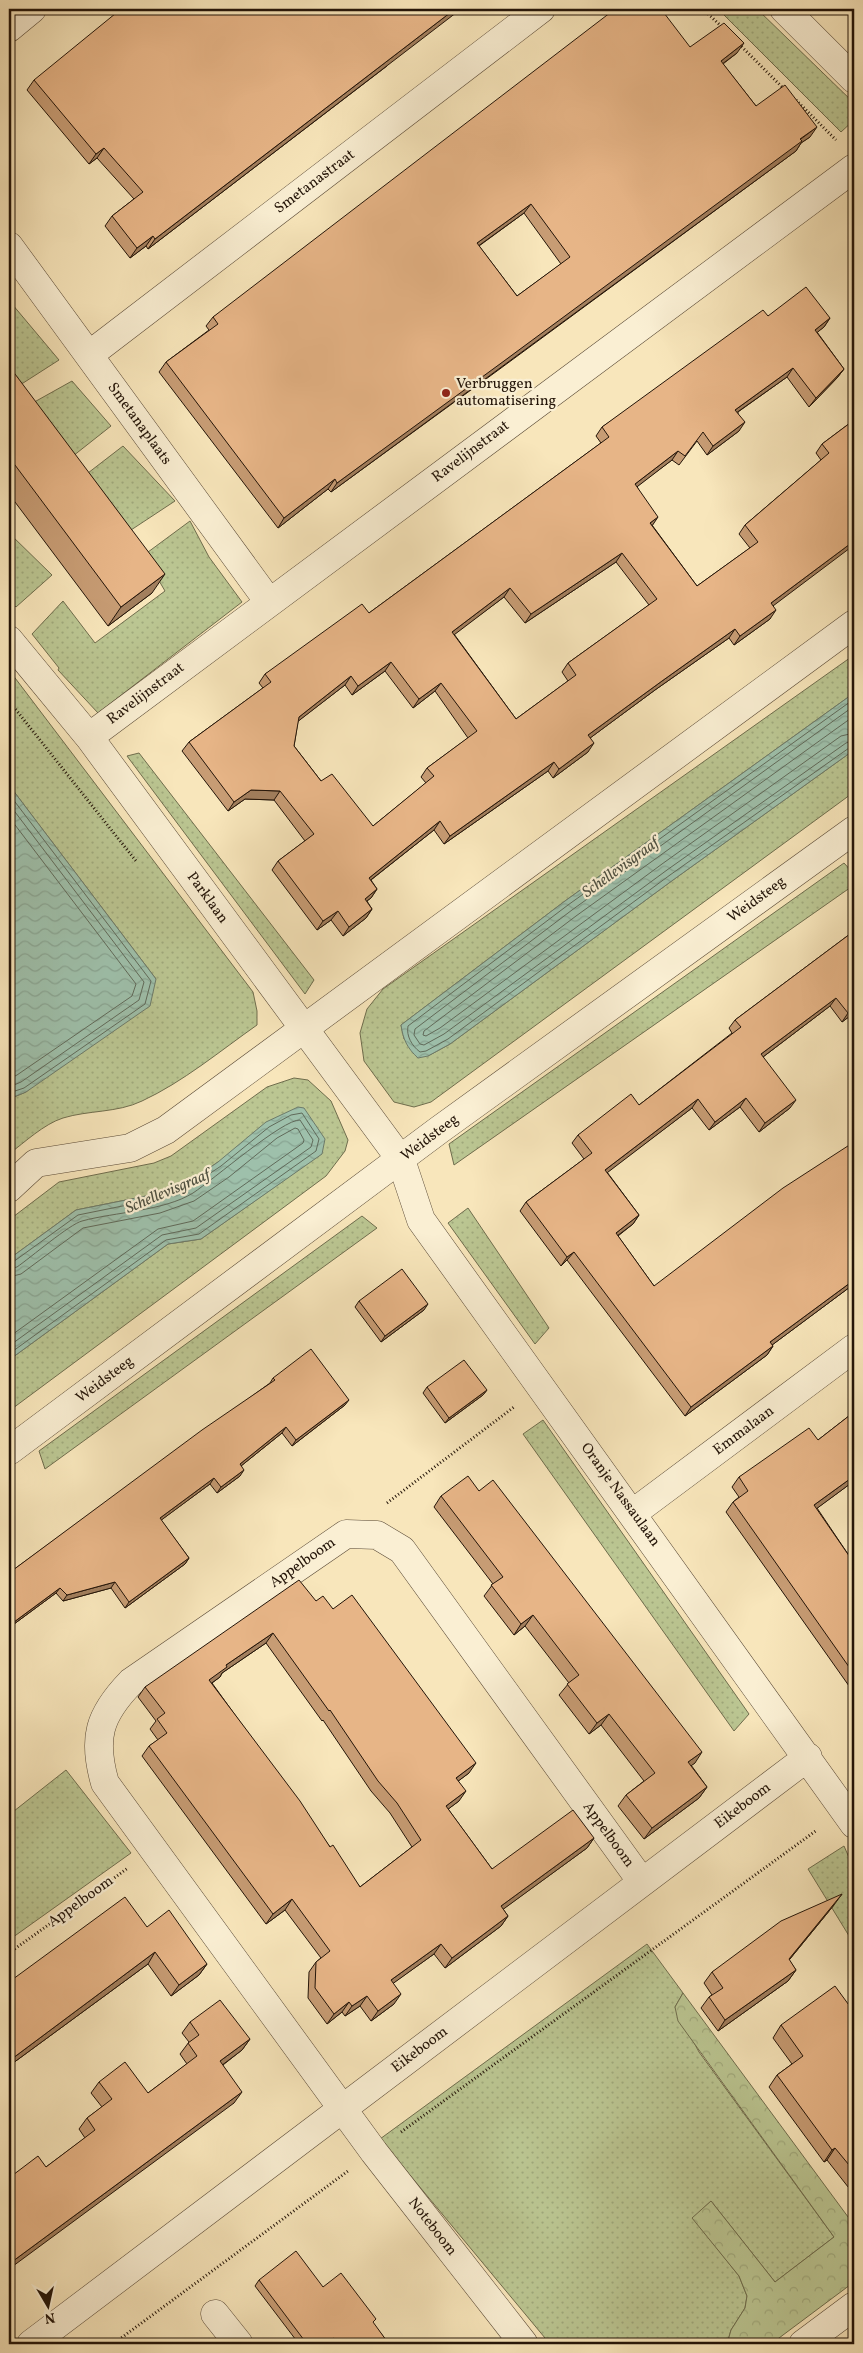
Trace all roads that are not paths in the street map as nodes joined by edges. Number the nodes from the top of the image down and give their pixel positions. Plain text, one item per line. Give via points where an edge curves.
1 (32, 9) edge
2 (541, 9) edge
3 (784, 9) edge
4 (9, 28) edge
5 (854, 79) edge
6 (854, 168) edge
7 (9, 246) edge
8 (89, 356) junction
9 (269, 602) junction
10 (854, 624) edge
11 (9, 640) edge
12 (89, 737) junction
13 (854, 830) edge
14 (304, 1027) junction
15 (401, 1160) junction
16 (9, 1188) edge
17 (854, 1348) edge
18 (9, 1451) edge
19 (633, 1513) junction
20 (808, 1757) junction
21 (851, 1816) edge
22 (642, 1882) junction
23 (342, 2109) junction
24 (854, 2306) edge
25 (215, 2314) dead end
26 (31, 2344) edge
27 (239, 2344) edge
28 (524, 2344) edge
29 (803, 2344) edge

1 - 4 street
2 - 8 street, Smetanastraat
3 - 5 street
6 - 9 street, Ravelijnstraat
7 - 8 street, Smetanaplaats
8 - 9 street, Smetanaplaats
9 - 12 street, Ravelijnstraat
10 - 14 street
11 - 12 street, Parklaan
12 - 14 street, Parklaan
13 - 15 street, Weidsteeg
14 - 15 street, Parklaan
14 - 16 street via 166,1130 130,1148 36,1163
15 - 18 street, Weidsteeg
15 - 19 street, Oranje Nassaulaan via 421,1220
17 - 19 street, Emmalaan
19 - 20 street, Oranje Nassaulaan
20 - 21 street, Oranje Nassaulaan
20 - 22 street, Eikeboom
22 - 23 street, Eikeboom
22 - 23 street, Appelboom via 402,1550 377,1535 346,1534 130,1682 112,1702 102,1724 100,1764 105,1783
23 - 26 street, Eikeboom
23 - 28 street, Noteboom
24 - 29 street
25 - 27 street

